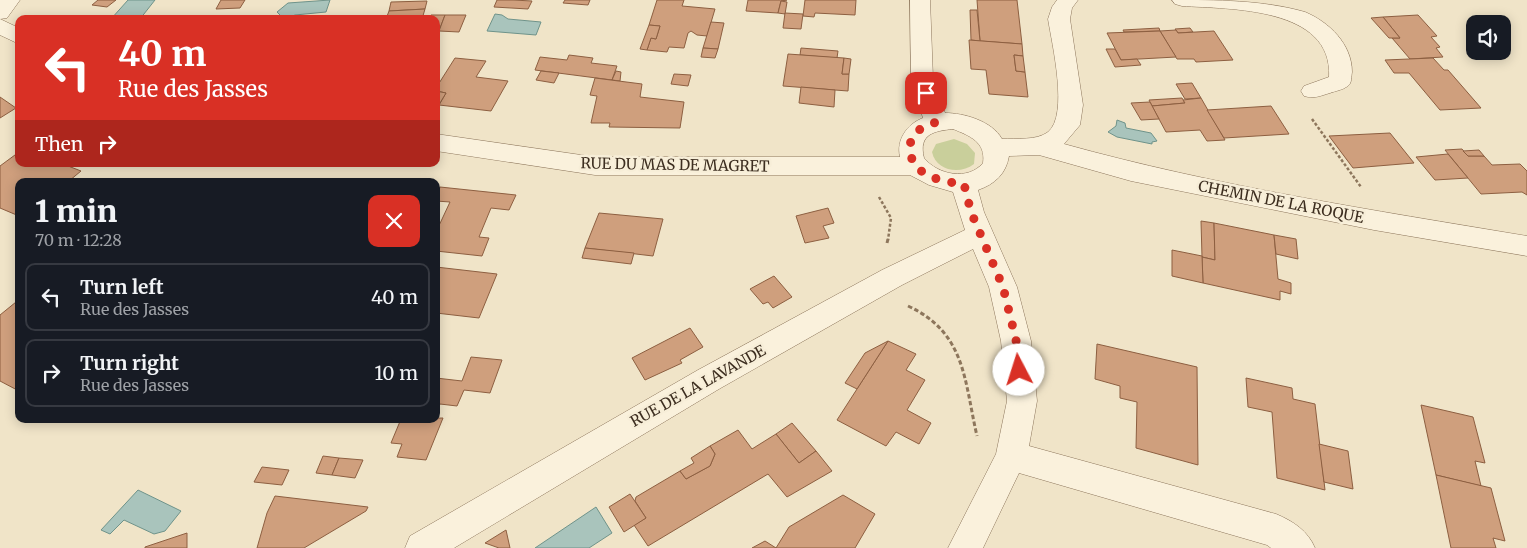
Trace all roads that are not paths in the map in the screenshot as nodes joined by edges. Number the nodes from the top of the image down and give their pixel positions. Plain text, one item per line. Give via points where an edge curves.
1 (10, 0) edge
2 (920, 0) edge
3 (1068, 0) edge
4 (1182, 0) edge
5 (0, 13) edge
6 (0, 26) edge
7 (15, 35) edge
8 (1312, 91) road end
9 (936, 122) junction
10 (440, 143) edge
11 (1038, 146) junction
12 (996, 148) junction
13 (916, 166) junction
14 (964, 184) junction
15 (980, 235) junction
16 (1527, 246) edge
17 (1011, 456) junction
18 (422, 548) edge
19 (965, 548) edge
20 (1298, 548) edge

1 - 5 street
2 - 9 street via 922,79
3 - 11 street via 1059,19 1071,105 1068,125 1056,138
4 - 8 street via 1269,7 1295,15 1318,28 1333,45 1340,61 1340,81
6 - 7 street
9 - 12 street via 955,121 972,126 986,134
9 - 13 street via 917,131 910,142 910,154
10 - 13 street, RUE DU MAS DE MAGRET via 595,166
11 - 12 street
11 - 16 street, CHEMIN DE LA ROQUE via 1131,172 1374,220
12 - 14 street via 998,160 994,170
13 - 14 street via 928,176
14 - 15 street
15 - 17 street via 1003,287 1016,340 1022,400
15 - 18 street, RUE DE LA LAVANDE via 948,249 677,396
17 - 19 street
17 - 20 street via 1276,531

